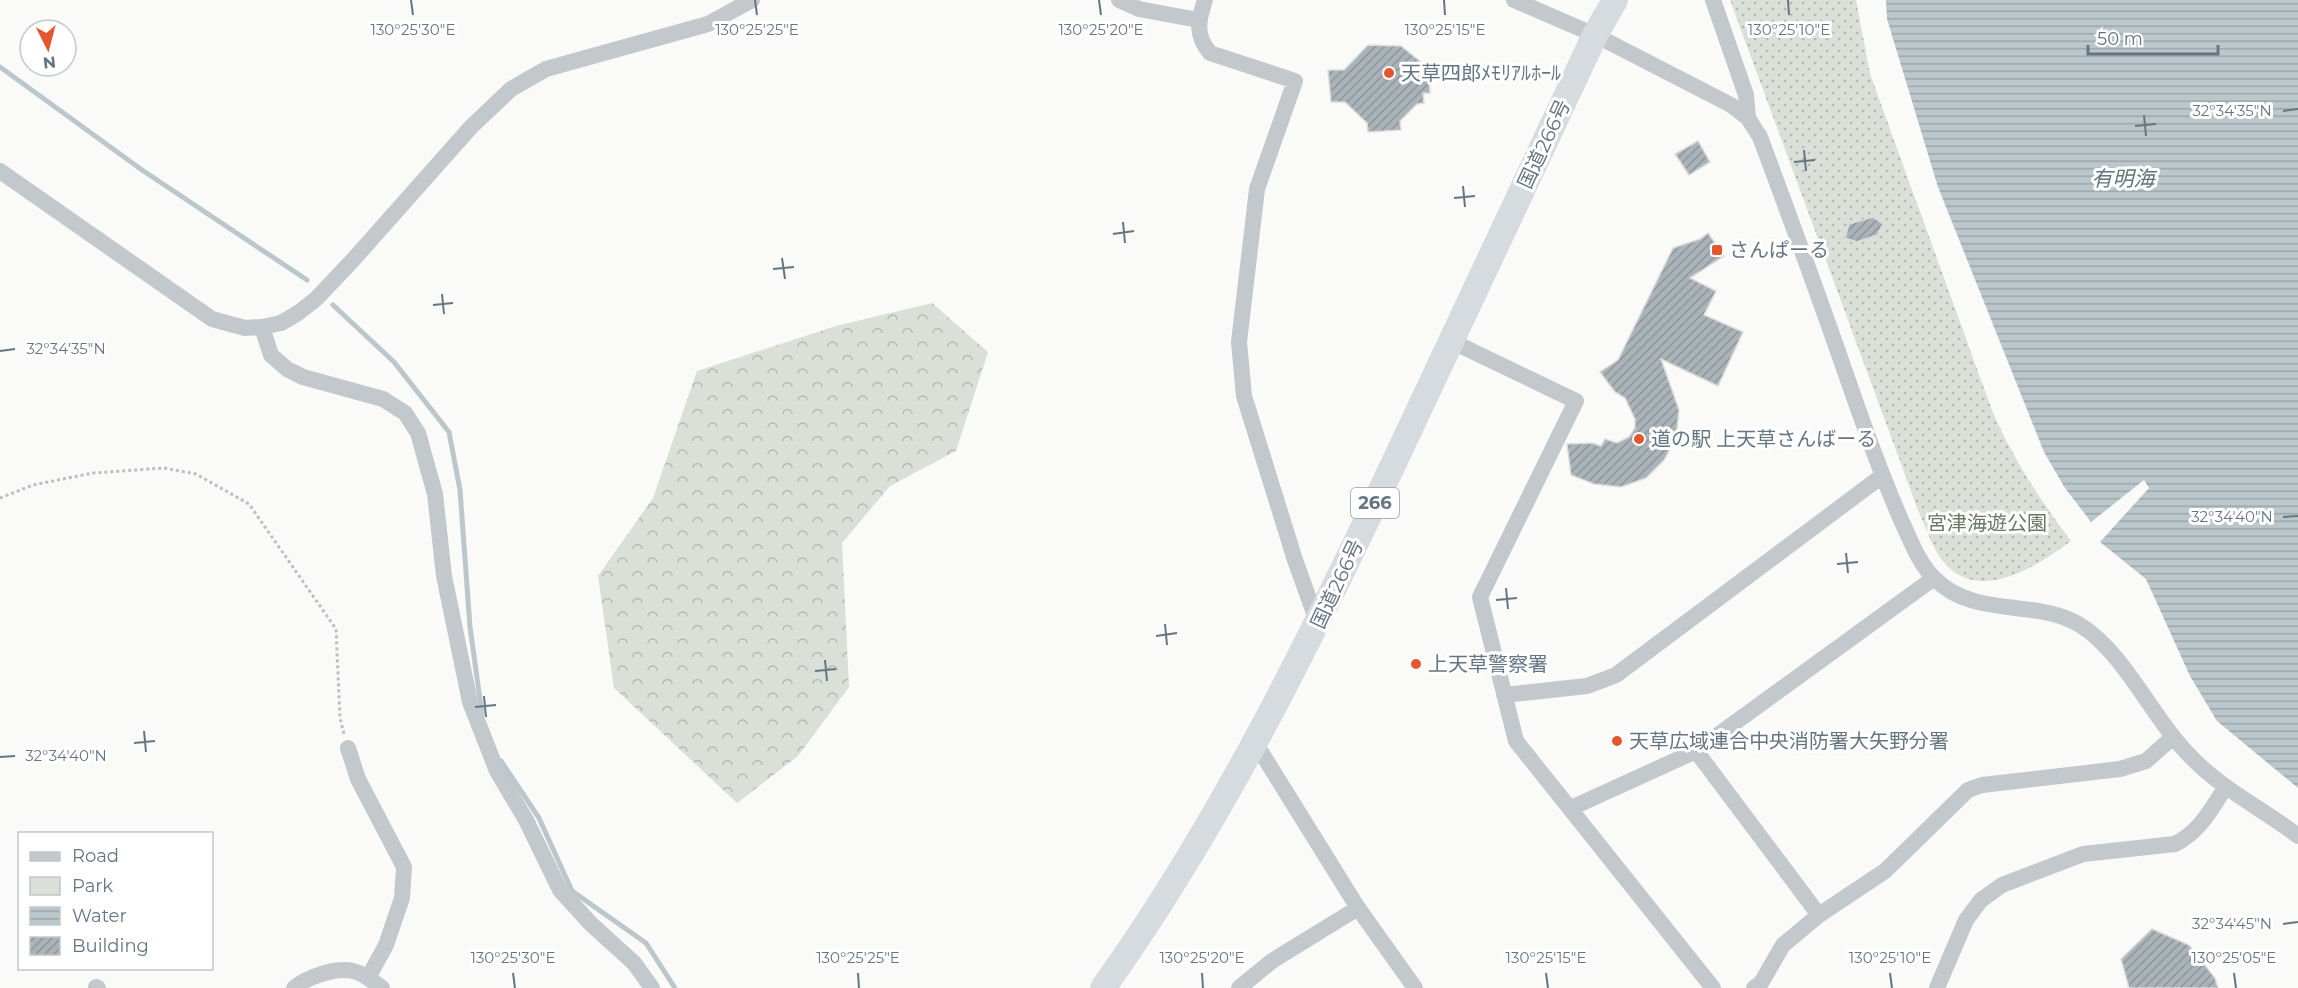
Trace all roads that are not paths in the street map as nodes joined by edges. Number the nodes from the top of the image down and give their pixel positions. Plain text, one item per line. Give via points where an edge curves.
1 (752, 0) edge
2 (1119, 0) edge
3 (1204, 0) edge
4 (1514, 0) edge
5 (1615, 0) edge
6 (1713, 0) edge
7 (1198, 20) junction
8 (1595, 34) junction
9 (1748, 118) junction
10 (0, 171) edge
11 (262, 327) junction
12 (1451, 341) junction
13 (1882, 476) junction
14 (1934, 578) junction
15 (1318, 624) junction
16 (1504, 694) junction
17 (2173, 737) junction
18 (1256, 744) junction
19 (348, 748) road end
20 (1696, 751) junction
21 (2225, 788) junction
22 (1571, 808) junction
23 (2298, 836) edge
24 (1358, 908) junction
25 (1819, 915) junction
26 (375, 983) edge
27 (294, 988) edge
28 (652, 988) edge
29 (1103, 988) edge
30 (1239, 988) edge
31 (1415, 988) edge
32 (1713, 988) edge
33 (1754, 988) edge
34 (1937, 988) edge

1 - 11 street via 708,24 546,69 511,89 471,127 316,299 281,322
2 - 7 street via 1139,9
3 - 7 street
4 - 8 street
5 - 8 highway, 国道266号 / 266
6 - 9 street via 1746,95
7 - 15 street via 1198,34 1210,53 1295,81 1257,189 1239,342 1244,396
8 - 9 street via 1731,105
8 - 12 highway, 国道266号 / 266
9 - 13 street via 1760,137
10 - 11 street via 212,319 245,328
11 - 28 street via 271,355 287,369 383,399 405,413 418,433 435,494 444,576 470,702 497,771 560,890 634,963
12 - 15 highway, 国道266号 / 266
12 - 16 street via 1576,401 1480,597
13 - 14 street via 1916,552
13 - 16 street via 1616,675 1587,686
14 - 17 street via 1952,593 1976,602 2057,616 2079,624 2108,648
14 - 20 street
15 - 18 highway, 国道266号 / 266
16 - 22 street via 1516,741
17 - 21 street
17 - 25 street via 2146,761 2120,769 1968,789 1885,871
18 - 24 street
18 - 29 highway, 国道266号 / 266 via 1132,948
19 - 26 street via 358,779 404,867 402,898
20 - 22 street
20 - 25 street
21 - 23 street
21 - 34 street via 2201,824 2175,844 2083,854 2002,885 1981,900 1966,920
22 - 32 street
24 - 30 street via 1272,961
24 - 31 street
25 - 33 street via 1783,945 1761,983
26 - 27 street via 353,971 330,972

